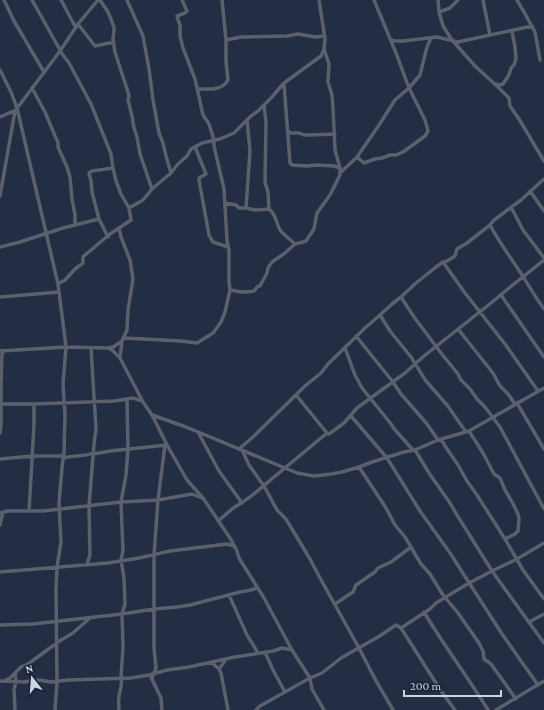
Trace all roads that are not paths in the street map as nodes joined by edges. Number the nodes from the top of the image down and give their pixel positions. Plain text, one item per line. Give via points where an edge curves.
1 (4, 0) edge
2 (32, 0) edge
3 (60, 0) edge
4 (99, 0) edge
5 (127, 0) edge
6 (182, 0) edge
7 (222, 0) edge
8 (319, 0) edge
9 (374, 0) edge
10 (438, 0) edge
11 (458, 0) edge
12 (483, 0) edge
13 (517, 0) edge
14 (439, 12) junction
15 (78, 24) junction
16 (532, 26) junction
17 (76, 28) junction
18 (512, 31) junction
19 (490, 35) junction
20 (325, 36) junction
21 (431, 38) junction
22 (390, 39) junction
23 (226, 40) junction
24 (452, 40) junction
25 (113, 43) junction
26 (324, 49) junction
27 (60, 51) junction
28 (540, 60) dead end
29 (0, 70) edge
30 (44, 72) junction
31 (284, 84) junction
32 (495, 84) junction
33 (32, 88) junction
34 (409, 88) junction
35 (197, 89) junction
36 (264, 105) junction
37 (16, 110) junction
38 (0, 117) edge
39 (247, 120) junction
40 (288, 132) junction
41 (335, 134) junction
42 (214, 140) junction
43 (195, 147) junction
44 (357, 157) junction
45 (544, 161) edge
46 (113, 168) junction
47 (340, 171) junction
48 (171, 173) junction
49 (544, 180) edge
50 (152, 189) junction
51 (530, 191) junction
52 (0, 196) edge
53 (225, 203) junction
54 (511, 207) junction
55 (129, 208) junction
56 (246, 208) junction
57 (269, 209) junction
58 (544, 210) edge
59 (99, 219) junction
60 (75, 224) junction
61 (490, 224) junction
62 (119, 228) junction
63 (46, 234) junction
64 (108, 237) junction
65 (295, 244) junction
66 (0, 247) edge
67 (228, 247) junction
68 (544, 259) edge
69 (443, 262) junction
70 (523, 276) junction
71 (58, 284) junction
72 (230, 290) junction
73 (59, 292) junction
74 (501, 294) junction
75 (0, 297) edge
76 (401, 297) junction
77 (544, 309) edge
78 (480, 311) junction
79 (380, 316) junction
80 (458, 329) junction
81 (356, 336) junction
82 (123, 340) junction
83 (436, 346) junction
84 (66, 347) junction
85 (92, 348) junction
86 (108, 348) junction
87 (345, 348) junction
88 (1, 352) edge
89 (544, 357) edge
90 (120, 358) junction
91 (415, 364) junction
92 (393, 382) junction
93 (541, 389) edge
94 (544, 394) edge
95 (296, 395) junction
96 (370, 398) junction
97 (127, 399) junction
98 (94, 401) junction
99 (143, 402) junction
100 (65, 403) junction
101 (518, 403) junction
102 (1, 404) edge
103 (34, 404) junction
104 (152, 415) junction
105 (351, 416) junction
106 (493, 418) junction
107 (468, 431) junction
108 (198, 432) junction
109 (0, 433) edge
110 (327, 433) junction
111 (438, 440) junction
112 (166, 445) junction
113 (128, 449) junction
114 (544, 449) edge
115 (241, 450) junction
116 (415, 450) junction
117 (64, 455) junction
118 (93, 455) junction
119 (33, 456) junction
120 (0, 458) edge
121 (387, 458) junction
122 (359, 467) junction
123 (285, 468) junction
124 (264, 486) junction
125 (203, 498) junction
126 (158, 500) junction
127 (121, 502) junction
128 (242, 503) junction
129 (89, 506) junction
130 (60, 509) junction
131 (544, 509) edge
132 (29, 511) junction
133 (1, 513) edge
134 (218, 521) junction
135 (0, 523) edge
136 (230, 538) junction
137 (505, 539) junction
138 (544, 543) edge
139 (223, 545) junction
140 (234, 546) junction
141 (411, 547) junction
142 (154, 554) junction
143 (517, 559) junction
144 (121, 560) junction
145 (87, 564) junction
146 (57, 567) junction
147 (492, 571) junction
148 (0, 572) edge
149 (469, 583) junction
150 (257, 588) junction
151 (229, 595) junction
152 (445, 598) junction
153 (544, 599) edge
154 (335, 604) junction
155 (154, 609) junction
156 (424, 612) junction
157 (122, 614) junction
158 (544, 614) edge
159 (91, 617) junction
160 (56, 621) junction
161 (529, 622) junction
162 (0, 625) edge
163 (401, 628) junction
164 (288, 642) junction
165 (544, 643) edge
166 (56, 644) junction
167 (282, 648) junction
168 (360, 648) junction
169 (292, 650) junction
170 (265, 652) junction
171 (258, 653) junction
172 (226, 659) junction
173 (211, 662) junction
174 (156, 668) junction
175 (219, 669) junction
176 (159, 672) junction
177 (15, 673) junction
178 (151, 676) junction
179 (122, 678) junction
180 (310, 678) junction
181 (116, 679) junction
182 (2, 681) edge
183 (544, 681) edge
184 (16, 682) junction
185 (57, 682) junction
186 (122, 684) junction
187 (538, 684) junction
188 (285, 692) junction
189 (516, 699) junction
190 (15, 710) edge
191 (55, 710) edge
192 (119, 710) edge
193 (162, 710) edge
194 (228, 710) edge
195 (256, 710) edge
196 (324, 710) edge
197 (393, 710) edge
198 (455, 710) edge
199 (488, 710) edge
200 (496, 710) edge

1 - 30 street
2 - 27 street
3 - 17 street
4 - 15 street
4 - 25 street via 114,26
5 - 48 street via 143,36 159,133
6 - 35 street via 187,11 177,16 180,36
7 - 23 street
8 - 20 street
9 - 22 street
10 - 14 street
11 - 14 street via 450,8
12 - 19 street
13 - 16 street
14 - 24 street via 443,26
15 - 17 street
15 - 25 street via 95,46
16 - 18 street
16 - 28 street
17 - 27 street
18 - 19 street
18 - 32 street via 515,64 503,84
19 - 24 street via 458,42
20 - 23 street via 298,34
20 - 26 street
21 - 22 street via 402,41
21 - 24 street
21 - 34 street via 420,75
22 - 34 street
23 - 35 street via 228,80 224,85 214,89
24 - 32 street
25 - 50 street via 129,96 140,154
26 - 31 street via 318,58
26 - 41 street via 329,64 328,82 332,95
27 - 30 street
27 - 46 street via 91,104 111,154
29 - 37 street via 11,92
30 - 33 street
31 - 36 street
31 - 40 street
32 - 45 street via 508,98 510,106
33 - 37 street
33 - 60 street via 46,112 67,167
34 - 44 street via 395,100
34 - 44 street via 428,129 427,133 399,154 364,163
35 - 42 street
36 - 39 street
36 - 57 street via 265,182
37 - 38 street
37 - 52 street
37 - 63 street
39 - 42 street via 234,133
39 - 56 street via 250,151
40 - 41 street via 299,132 304,135
40 - 47 street via 291,165 334,166
41 - 47 street via 335,150
42 - 43 street
42 - 53 street
43 - 48 street
43 - 67 street via 206,174 199,180 209,235 213,242
44 - 47 street
46 - 55 street via 119,190
46 - 59 street via 89,173
47 - 65 street via 330,196 317,213 312,232 306,241
48 - 50 street
49 - 51 street
50 - 55 street via 143,200
51 - 54 street
51 - 58 street
53 - 56 street
53 - 67 street
54 - 61 street
54 - 68 street via 523,230
55 - 62 street via 131,220
56 - 57 street
57 - 65 street via 281,230
59 - 60 street
59 - 64 street
60 - 63 street
61 - 69 street via 457,249 455,256
61 - 70 street
62 - 64 street
62 - 82 street via 133,278 127,330
63 - 66 street
63 - 71 street
64 - 71 street via 85,255 82,264
65 - 72 street via 272,262 260,286 254,291
67 - 72 street
68 - 70 street
69 - 76 street
69 - 78 street
70 - 74 street
70 - 77 street
71 - 73 street
72 - 82 street via 221,322 213,333 200,342
73 - 75 street
73 - 84 street
74 - 78 street
74 - 89 street
76 - 79 street
76 - 83 street
78 - 80 street
78 - 93 street
79 - 81 street
79 - 91 street
80 - 83 street
80 - 101 street via 500,386 514,403
81 - 87 street
81 - 92 street
82 - 86 street
82 - 90 street
83 - 91 street
83 - 106 street
84 - 85 street
84 - 88 street
84 - 100 street via 63,384
85 - 86 street
85 - 98 street
86 - 90 street
87 - 95 street
87 - 96 street via 355,375
88 - 102 street
90 - 99 street
91 - 92 street
91 - 107 street
92 - 96 street
92 - 111 street
93 - 94 street
93 - 101 street
95 - 110 street
95 - 115 street
96 - 105 street
96 - 116 street via 395,430
97 - 98 street
97 - 99 street via 133,398
97 - 113 street
98 - 100 street
98 - 118 street via 96,429
99 - 104 street
100 - 103 street
100 - 117 street
101 - 106 street
101 - 114 street
102 - 103 street
102 - 109 street
103 - 119 street
104 - 108 street
104 - 112 street
105 - 110 street via 333,432
105 - 121 street
106 - 107 street
106 - 131 street
107 - 111 street
107 - 137 street via 494,474 499,477 518,514 518,531
108 - 115 street
108 - 128 street
110 - 123 street
111 - 116 street
111 - 137 street via 453,458
112 - 113 street
112 - 125 street via 186,480
112 - 126 street
113 - 118 street
113 - 127 street
115 - 123 street
115 - 124 street
116 - 121 street
116 - 147 street
117 - 118 street
117 - 119 street
117 - 130 street
118 - 129 street
119 - 120 street
119 - 132 street
121 - 122 street
121 - 149 street
122 - 123 street via 314,476
122 - 141 street
123 - 124 street
124 - 128 street
124 - 154 street
125 - 126 street via 192,494
125 - 134 street
126 - 127 street
126 - 142 street
127 - 129 street
127 - 144 street via 124,551
128 - 134 street
129 - 130 street
129 - 145 street via 90,555
130 - 132 street
130 - 146 street via 61,542
132 - 133 street
133 - 135 street
134 - 136 street
136 - 139 street
136 - 140 street
137 - 143 street
138 - 143 street
139 - 140 street
139 - 142 street
140 - 150 street
141 - 152 street
141 - 154 street via 378,568 356,585 353,592
142 - 144 street
142 - 155 street
143 - 147 street
143 - 153 street
144 - 145 street
144 - 157 street via 125,604
145 - 146 street
146 - 148 street
146 - 160 street
147 - 149 street
147 - 161 street
149 - 152 street
149 - 187 street
150 - 151 street
150 - 164 street
151 - 155 street via 190,605
151 - 171 street
152 - 156 street
152 - 189 street via 479,643 484,659 491,664
154 - 168 street
155 - 157 street
155 - 174 street
156 - 163 street
156 - 199 street
157 - 159 street
157 - 179 street
158 - 161 street
159 - 160 street
159 - 166 street
160 - 162 street
160 - 166 street
161 - 165 street
163 - 168 street via 396,625
163 - 198 street
164 - 167 street
164 - 169 street
166 - 177 street
166 - 185 street
167 - 169 street
167 - 170 street
168 - 180 street
168 - 197 street
169 - 180 street
170 - 171 street
170 - 188 street
171 - 172 street
172 - 173 street
172 - 175 street
173 - 175 street
173 - 176 street
174 - 176 street
174 - 178 street
175 - 194 street
176 - 178 street
177 - 182 street
177 - 184 street
178 - 179 street
178 - 193 street via 161,698
179 - 181 street
179 - 186 street
180 - 188 street
180 - 196 street via 312,689
181 - 185 street
181 - 186 street
182 - 184 street
183 - 187 street
184 - 185 street
184 - 190 street
185 - 191 street
186 - 192 street
187 - 189 street
188 - 195 street
189 - 200 street

